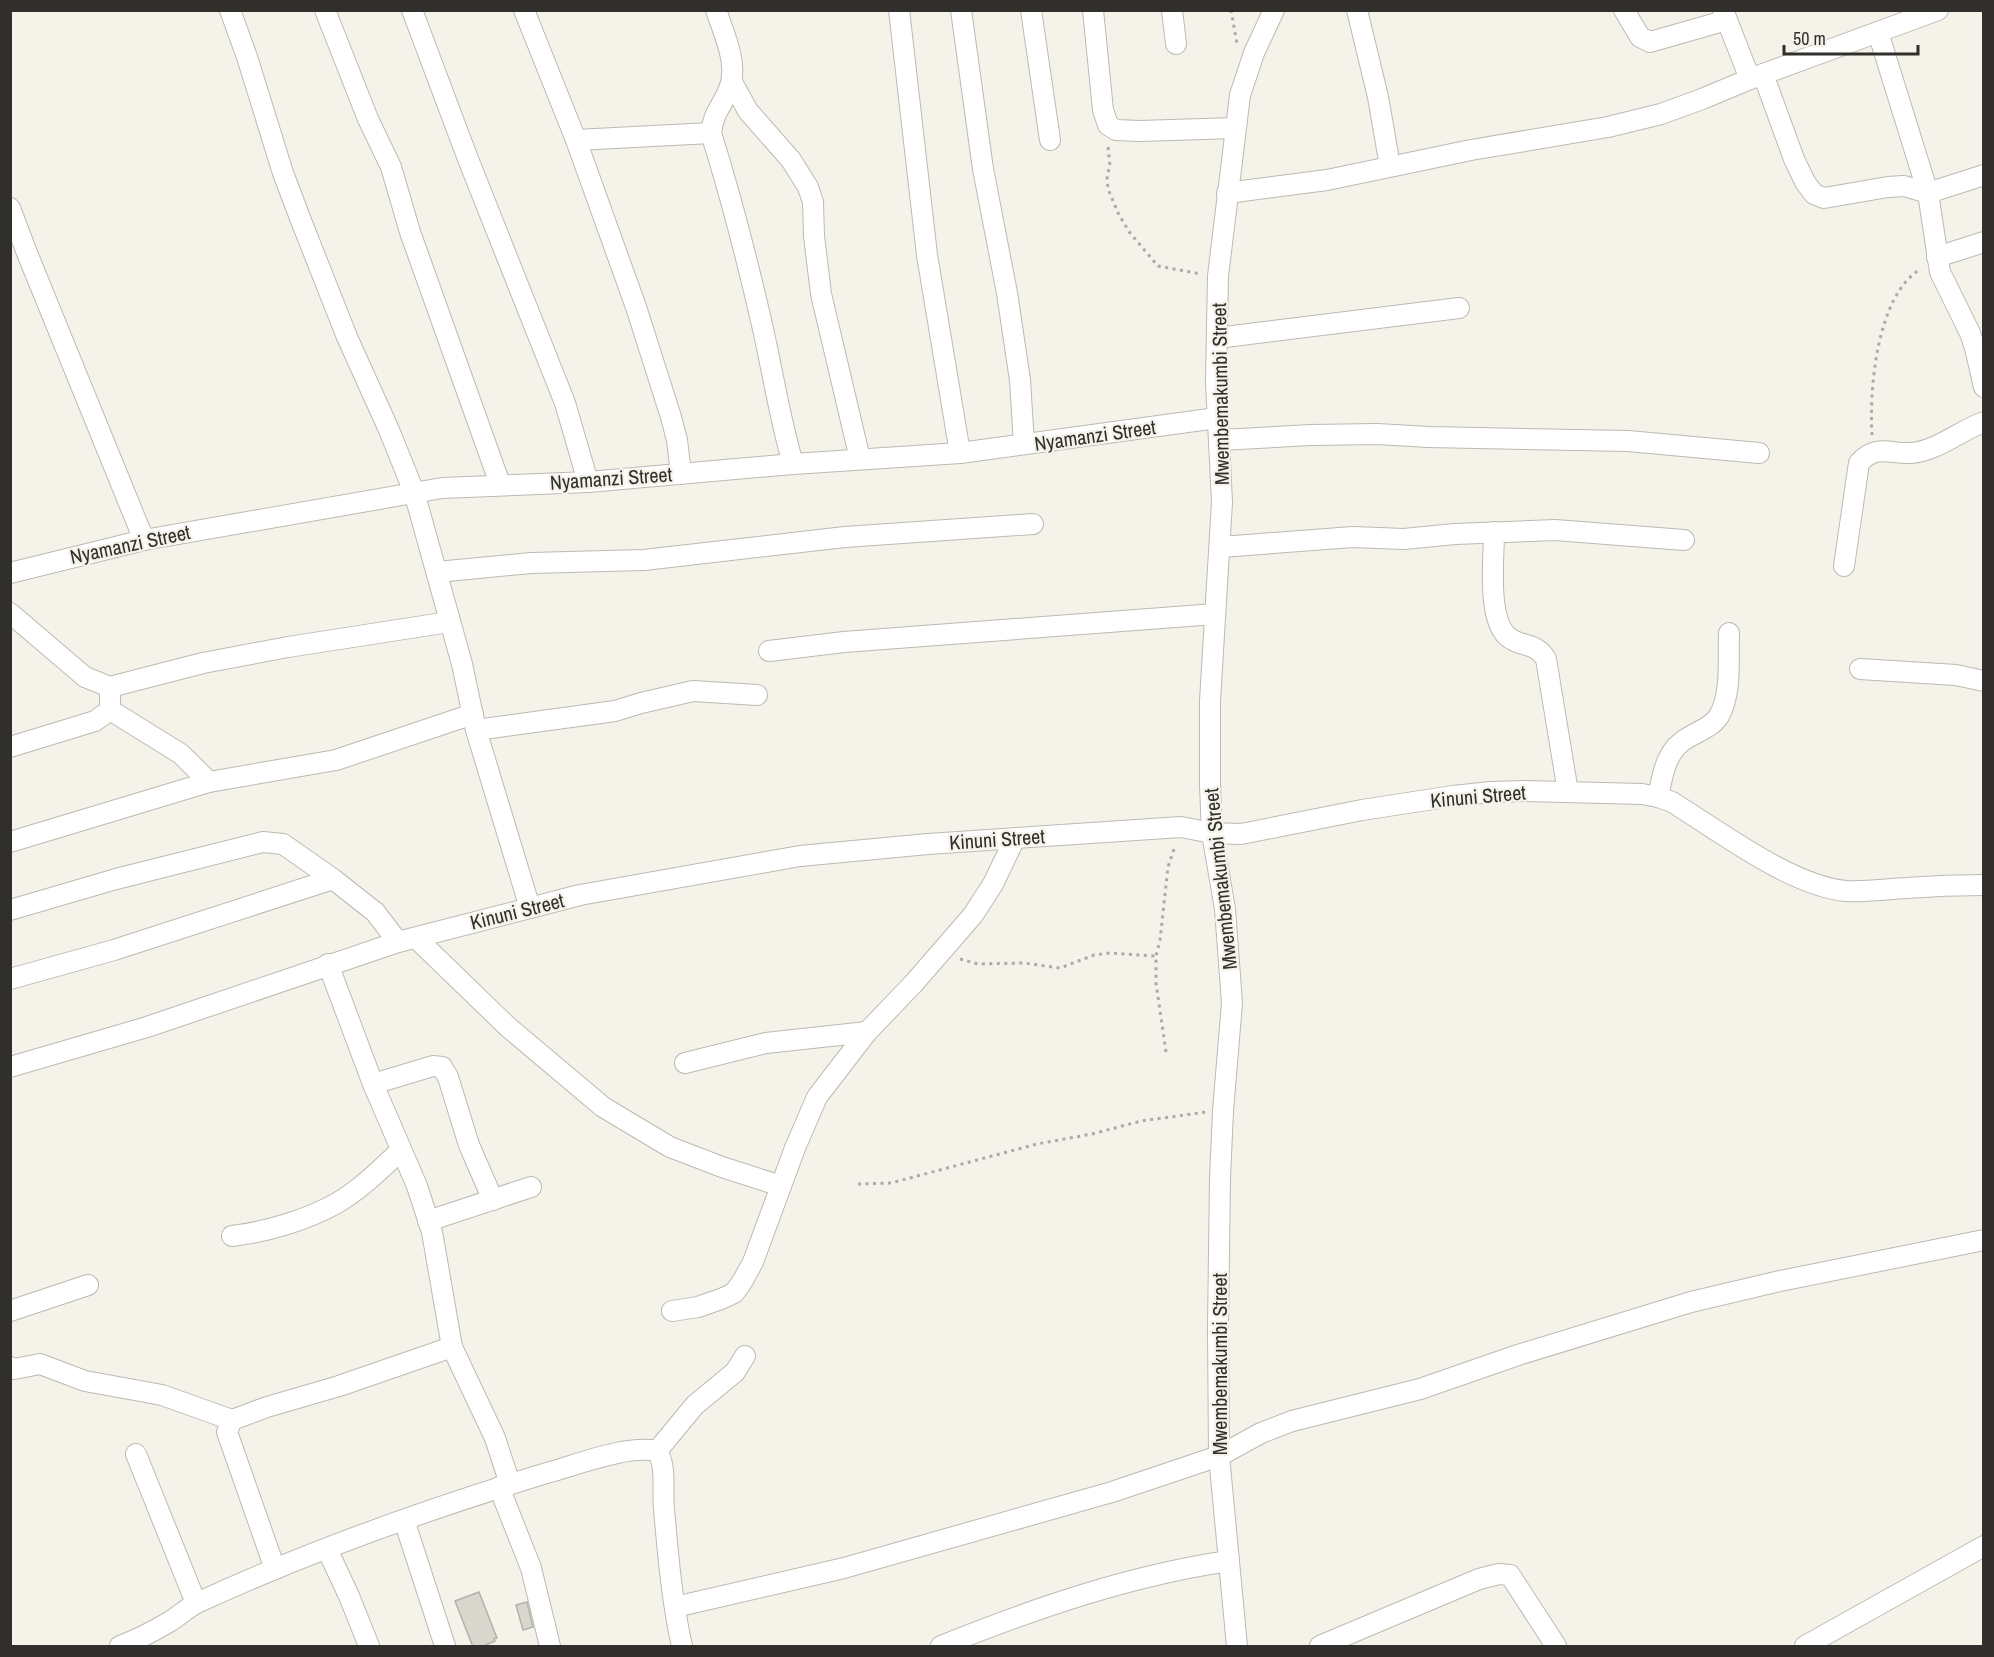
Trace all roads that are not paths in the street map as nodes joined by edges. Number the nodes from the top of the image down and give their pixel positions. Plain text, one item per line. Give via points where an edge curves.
1 (230, 10) edge
2 (325, 10) edge
3 (412, 10) edge
4 (524, 10) edge
5 (716, 10) edge
6 (899, 10) edge
7 (961, 10) edge
8 (1031, 10) edge
9 (1093, 10) edge
10 (1172, 10) edge
11 (1274, 10) edge
12 (1357, 10) edge
13 (1624, 10) edge
14 (1938, 10) edge
15 (1725, 15) edge
16 (1878, 32) junction
17 (1176, 44) dead end
18 (1757, 76) junction
19 (732, 82) junction
20 (1235, 128) junction
21 (711, 133) junction
22 (576, 140) junction
23 (1050, 140) dead end
24 (1390, 166) junction
25 (1983, 175) edge
26 (1227, 193) junction
27 (1928, 193) junction
28 (10, 207) edge
29 (1983, 242) edge
30 (1937, 260) junction
31 (1459, 308) dead end
32 (1217, 338) junction
33 (1983, 387) edge
34 (1217, 418) junction
35 (1983, 422) edge
36 (1220, 440) junction
37 (1024, 444) junction
38 (960, 453) junction
39 (1760, 453) dead end
40 (860, 459) junction
41 (793, 464) junction
42 (681, 474) junction
43 (588, 482) junction
44 (500, 484) junction
45 (414, 492) junction
46 (1033, 524) dead end
47 (1494, 532) junction
48 (144, 540) junction
49 (1684, 540) dead end
50 (1221, 547) junction
51 (1844, 566) dead end
52 (437, 572) junction
53 (10, 573) edge
54 (10, 613) edge
55 (1215, 614) junction
56 (449, 622) junction
57 (1729, 633) dead end
58 (769, 651) dead end
59 (1860, 669) dead end
60 (1983, 681) edge
61 (110, 687) junction
62 (757, 695) dead end
63 (110, 710) junction
64 (474, 722) junction
65 (10, 747) edge
66 (209, 782) junction
67 (1568, 792) junction
68 (1658, 796) junction
69 (1212, 833) junction
70 (1015, 838) junction
71 (10, 842) edge
72 (333, 879) junction
73 (1983, 885) edge
74 (530, 908) junction
75 (10, 910) edge
76 (407, 940) junction
77 (328, 964) junction
78 (10, 979) edge
79 (867, 1032) junction
80 (685, 1063) dead end
81 (10, 1067) edge
82 (373, 1084) junction
83 (401, 1150) junction
84 (781, 1186) junction
85 (531, 1187) dead end
86 (493, 1200) junction
87 (428, 1221) junction
88 (232, 1236) dead end
89 (1983, 1240) edge
90 (88, 1285) dead end
91 (10, 1311) edge
92 (672, 1311) dead end
93 (452, 1347) junction
94 (745, 1356) dead end
95 (10, 1367) edge
96 (232, 1420) junction
97 (657, 1451) junction
98 (136, 1454) dead end
99 (1219, 1456) junction
100 (505, 1486) junction
101 (404, 1520) junction
102 (1983, 1546) edge
103 (327, 1549) junction
104 (1229, 1561) junction
105 (275, 1569) junction
106 (196, 1603) junction
107 (675, 1607) junction
108 (120, 1647) edge
109 (369, 1647) edge
110 (445, 1647) edge
111 (550, 1647) edge
112 (682, 1647) edge
113 (941, 1647) edge
114 (1237, 1647) edge
115 (1320, 1647) edge
116 (1557, 1647) edge
117 (1805, 1647) edge

1 - 45 street via 300,218
2 - 44 street via 391,167 410,232
3 - 43 street via 565,403
4 - 22 street
5 - 19 street via 727,43
6 - 38 street via 929,266
7 - 37 street via 983,169 1020,380
8 - 23 street
9 - 20 street via 1103,110 1108,125 1116,130 1140,131
10 - 17 street
11 - 20 street, Mwembemakumbi Street via 1240,95
12 - 24 street
13 - 15 street via 1640,37 1650,42
14 - 16 street
15 - 18 street
16 - 18 street
16 - 27 street
18 - 24 street via 1661,114 1608,127
18 - 27 street via 1804,182 1814,194 1824,198 1904,186
19 - 21 street via 717,109
19 - 40 street via 748,111 791,160 808,187 813,202 821,294
20 - 26 street, Mwembemakumbi Street
21 - 22 street
21 - 41 street via 755,294
22 - 42 street via 650,346 677,440
24 - 26 street via 1327,180
25 - 27 street
26 - 32 street, Mwembemakumbi Street via 1218,276
27 - 30 street
28 - 48 street
29 - 30 street
30 - 33 street via 1973,340
31 - 32 street
32 - 34 street, Mwembemakumbi Street
34 - 36 street, Mwembemakumbi Street
34 - 37 street, Nyamanzi Street
35 - 51 street via 1930,450 1873,451 1864,457 1859,463
36 - 39 street via 1377,434 1628,441
36 - 50 street, Mwembemakumbi Street
37 - 38 street, Nyamanzi Street
38 - 40 street, Nyamanzi Street
40 - 41 street, Nyamanzi Street
41 - 42 street, Nyamanzi Street
42 - 43 street, Nyamanzi Street
43 - 44 street, Nyamanzi Street
44 - 45 street, Nyamanzi Street
45 - 48 street, Nyamanzi Street
45 - 52 street
46 - 52 street via 845,537 644,560 531,563
47 - 49 street via 1555,530
47 - 50 street
47 - 67 street via 1498,624 1508,638 1540,649 1546,659
48 - 53 street, Nyamanzi Street
50 - 55 street, Mwembemakumbi Street
52 - 56 street
54 - 61 street via 85,677
55 - 58 street
55 - 69 street, Mwembemakumbi Street via 1209,728
56 - 61 street via 203,663
56 - 64 street
57 - 68 street via 1727,682 1719,716 1674,747
59 - 60 street via 1946,674
61 - 63 street
62 - 64 street via 693,691 615,711
63 - 65 street via 95,722
63 - 66 street via 181,754
64 - 66 street via 336,760
64 - 74 street
66 - 71 street
67 - 68 street, Kinuni Street
67 - 69 street, Kinuni Street via 1453,796 1324,816 1241,834
68 - 73 street, Kinuni Street via 1768,861 1821,886 1864,891
69 - 70 street, Kinuni Street via 1181,827
69 - 99 street, Mwembemakumbi Street via 1225,909 1232,1003 1223,1111
70 - 74 street, Kinuni Street via 800,856 580,895
70 - 79 street via 973,915
72 - 75 street via 283,844 263,842
72 - 76 street
72 - 78 street via 114,950
74 - 76 street, Kinuni Street
76 - 77 street, Kinuni Street
76 - 84 street via 603,1107 670,1147
77 - 81 street, Kinuni Street via 147,1027
77 - 82 street
79 - 80 street via 766,1043
79 - 84 street via 817,1097
82 - 83 street
82 - 86 street via 433,1065 442,1067
83 - 87 street
83 - 88 street via 372,1178 337,1203 267,1231
84 - 92 street via 753,1262 734,1293 698,1307
85 - 86 street
86 - 87 street
87 - 93 street
89 - 99 street via 1681,1305 1420,1389 1292,1421
90 - 91 street
93 - 96 street
93 - 100 street via 495,1438
94 - 97 street via 735,1372 695,1405
95 - 96 street via 40,1364 84,1381 162,1395
96 - 105 street via 227,1432
97 - 100 street via 620,1453
97 - 107 street via 662,1461
98 - 106 street
99 - 104 street, Mwembemakumbi Street
99 - 107 street via 1112,1492 844,1568
100 - 101 street
100 - 111 street
101 - 103 street
101 - 110 street
102 - 117 street
103 - 105 street
103 - 109 street
104 - 113 street via 1078,1597
104 - 114 street, Mwembemakumbi Street
105 - 106 street
106 - 108 street
107 - 112 street
115 - 116 street via 1499,1574 1510,1575

